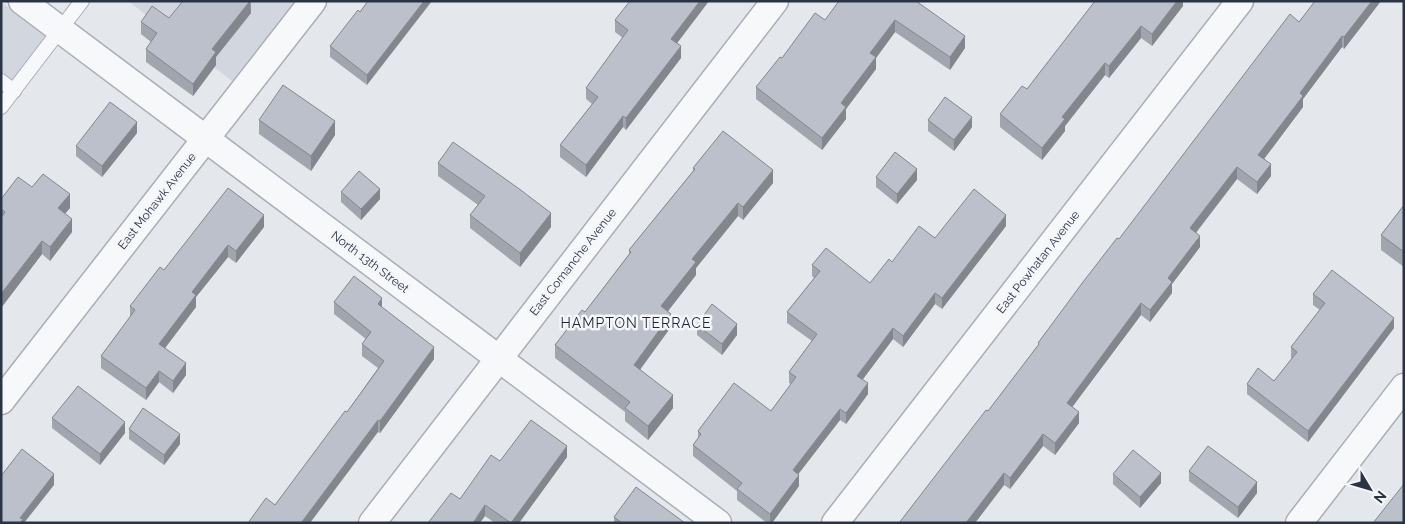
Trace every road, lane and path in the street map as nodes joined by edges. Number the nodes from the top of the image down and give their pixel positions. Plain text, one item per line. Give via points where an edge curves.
1 (22, 1) edge
2 (82, 1) edge
3 (313, 1) edge
4 (775, 1) edge
5 (1240, 1) edge
6 (60, 30) junction
7 (1, 81) edge
8 (14, 91) junction
9 (1, 107) edge
10 (205, 138) junction
11 (499, 358) junction
12 (1404, 387) edge
13 (1, 401) edge
14 (372, 523) edge
15 (718, 523) edge
16 (836, 523) edge
17 (1299, 523) edge

1 - 6 street, North 13th Street
2 - 6 lane
3 - 10 street, East Mohawk Avenue
4 - 11 street, East Comanche Avenue
5 - 16 street, East Powhatan Avenue
6 - 8 lane
6 - 10 street, North 13th Street
7 - 8 lane
8 - 9 lane
10 - 11 street, North 13th Street
10 - 13 street, East Mohawk Avenue
11 - 14 street, East Comanche Avenue
11 - 15 street, North 13th Street
12 - 17 street

